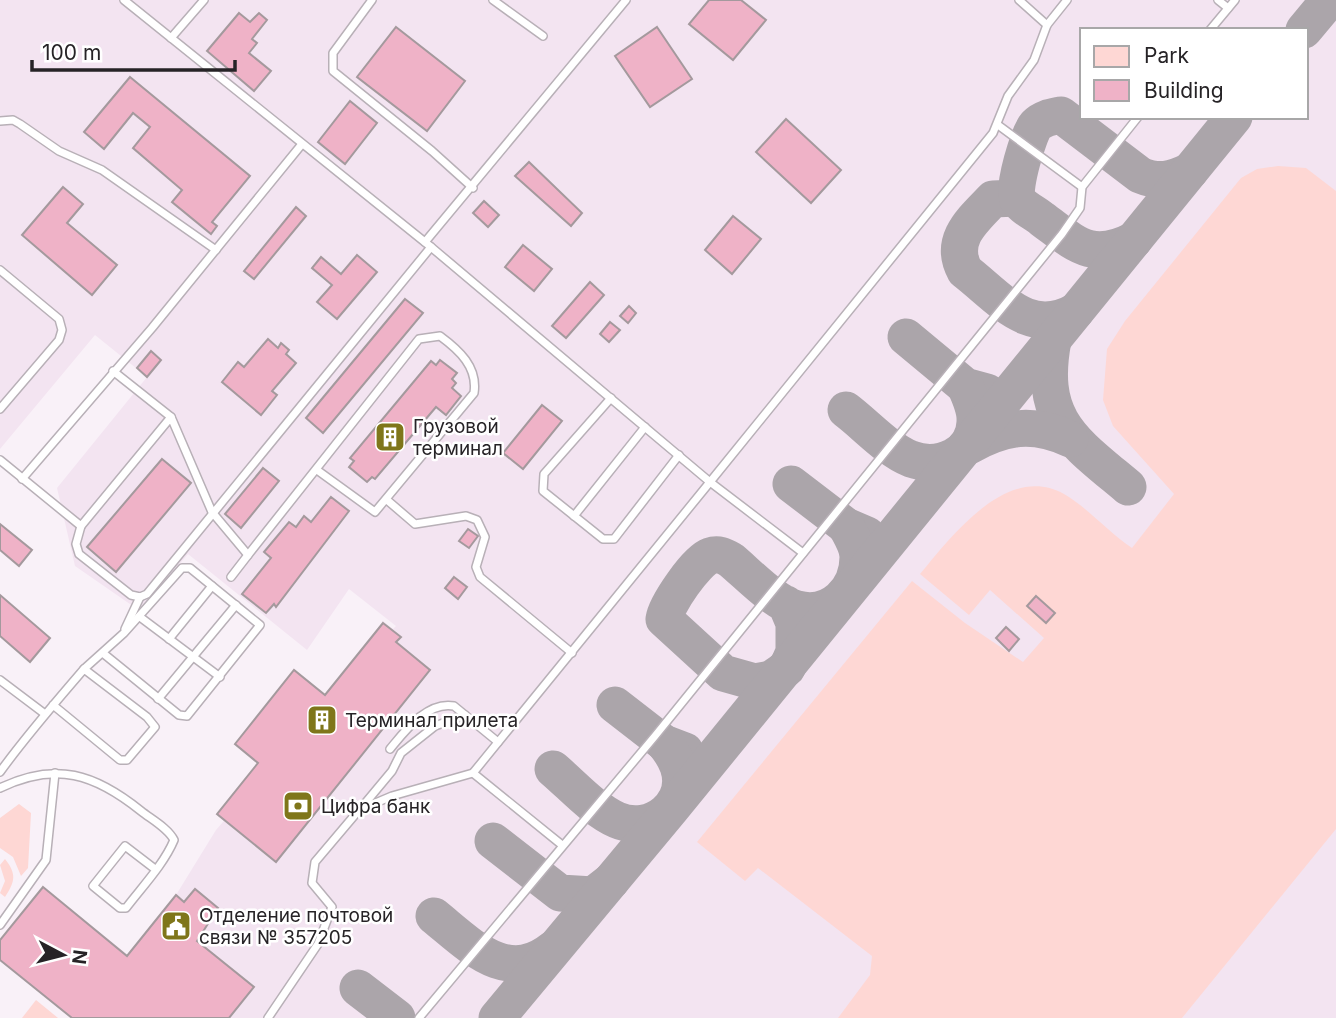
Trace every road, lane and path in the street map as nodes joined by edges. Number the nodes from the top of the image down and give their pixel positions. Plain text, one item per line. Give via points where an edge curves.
1 (124, 0) edge
2 (204, 0) edge
3 (372, 0) edge
4 (493, 0) edge
5 (626, 0) edge
6 (1019, 0) edge
7 (1067, 0) edge
8 (1218, 0) edge
9 (1235, 0) edge
10 (1228, 8) junction
11 (1047, 25) junction
12 (1212, 28) edge
13 (543, 36) dead end
14 (171, 38) junction
15 (1136, 119) edge
16 (0, 121) edge
17 (998, 125) junction
18 (302, 144) junction
19 (1082, 187) junction
20 (473, 188) junction
21 (428, 245) junction
22 (216, 250) junction
23 (0, 270) edge
24 (113, 371) junction
25 (611, 398) junction
26 (0, 409) edge
27 (171, 418) junction
28 (645, 427) junction
29 (679, 456) junction
30 (0, 460) edge
31 (317, 470) junction
32 (22, 479) junction
33 (710, 482) junction
34 (387, 500) junction
35 (212, 512) junction
36 (573, 516) junction
37 (81, 526) junction
38 (803, 553) junction
39 (248, 555) junction
40 (231, 577) dead end
41 (212, 586) junction
42 (141, 597) junction
43 (236, 605) junction
44 (139, 617) junction
45 (124, 633) junction
46 (169, 639) junction
47 (572, 653) junction
48 (104, 654) junction
49 (193, 657) junction
50 (84, 670) junction
51 (220, 677) junction
52 (0, 680) edge
53 (158, 699) junction
54 (53, 705) junction
55 (45, 714) junction
56 (465, 715) junction
57 (498, 742) junction
58 (390, 749) dead end
59 (0, 772) edge
60 (55, 773) junction
61 (473, 773) junction
62 (0, 788) edge
63 (359, 810) junction
64 (562, 845) junction
65 (155, 869) junction
66 (0, 925) edge
67 (268, 1018) edge
68 (419, 1018) edge

1 - 14 lane
2 - 14 lane
3 - 20 lane via 333,53 333,71
4 - 13 lane
5 - 20 lane
6 - 11 lane
7 - 11 lane
8 - 10 lane
9 - 10 lane
10 - 12 lane
11 - 17 lane via 1034,60 1008,96
14 - 18 lane
15 - 19 lane
16 - 22 lane via 13,120 59,151 102,170
17 - 19 lane
17 - 33 lane
18 - 21 lane
18 - 22 lane
19 - 38 lane via 1080,208 1062,234
20 - 21 lane
21 - 25 lane
21 - 35 lane
22 - 24 lane
23 - 26 lane via 59,319 62,330 59,340
24 - 27 lane
24 - 32 lane
25 - 28 lane
25 - 36 lane via 544,474 543,491
27 - 35 lane
27 - 37 lane
28 - 29 lane
28 - 36 lane
29 - 33 lane
29 - 36 lane via 614,539 603,539
30 - 32 lane
31 - 34 lane via 375,512
31 - 34 lane via 414,344 425,336 440,336 465,355 474,393
31 - 39 lane
32 - 37 lane
33 - 38 lane
33 - 47 lane
34 - 47 lane via 415,524 466,516 477,520 485,537 476,566 480,577
35 - 39 lane
35 - 42 lane
37 - 42 lane via 76,544 79,554 131,595
38 - 64 lane
39 - 40 lane
41 - 43 lane
41 - 44 lane via 190,568 182,568
41 - 46 lane
42 - 45 lane
43 - 49 lane
43 - 51 lane via 257,621 259,628
44 - 45 lane
44 - 46 lane
45 - 48 lane
46 - 49 lane
47 - 57 lane
48 - 50 lane
48 - 53 lane
49 - 51 lane
49 - 53 lane
50 - 54 lane
50 - 54 lane via 154,723 144,741 127,760 118,760
51 - 53 lane via 187,716
52 - 55 lane
54 - 55 lane
55 - 59 lane
56 - 57 lane
56 - 58 lane via 454,706 437,706
56 - 63 lane via 435,726 401,753
57 - 61 lane
60 - 62 lane via 24,776
60 - 65 lane via 105,785 171,835 173,842
60 - 66 lane via 46,860
61 - 63 lane
61 - 64 lane
63 - 67 lane via 315,862 312,883 332,907 326,930
64 - 68 lane
65 - 65 lane via 125,908 93,886 125,846

